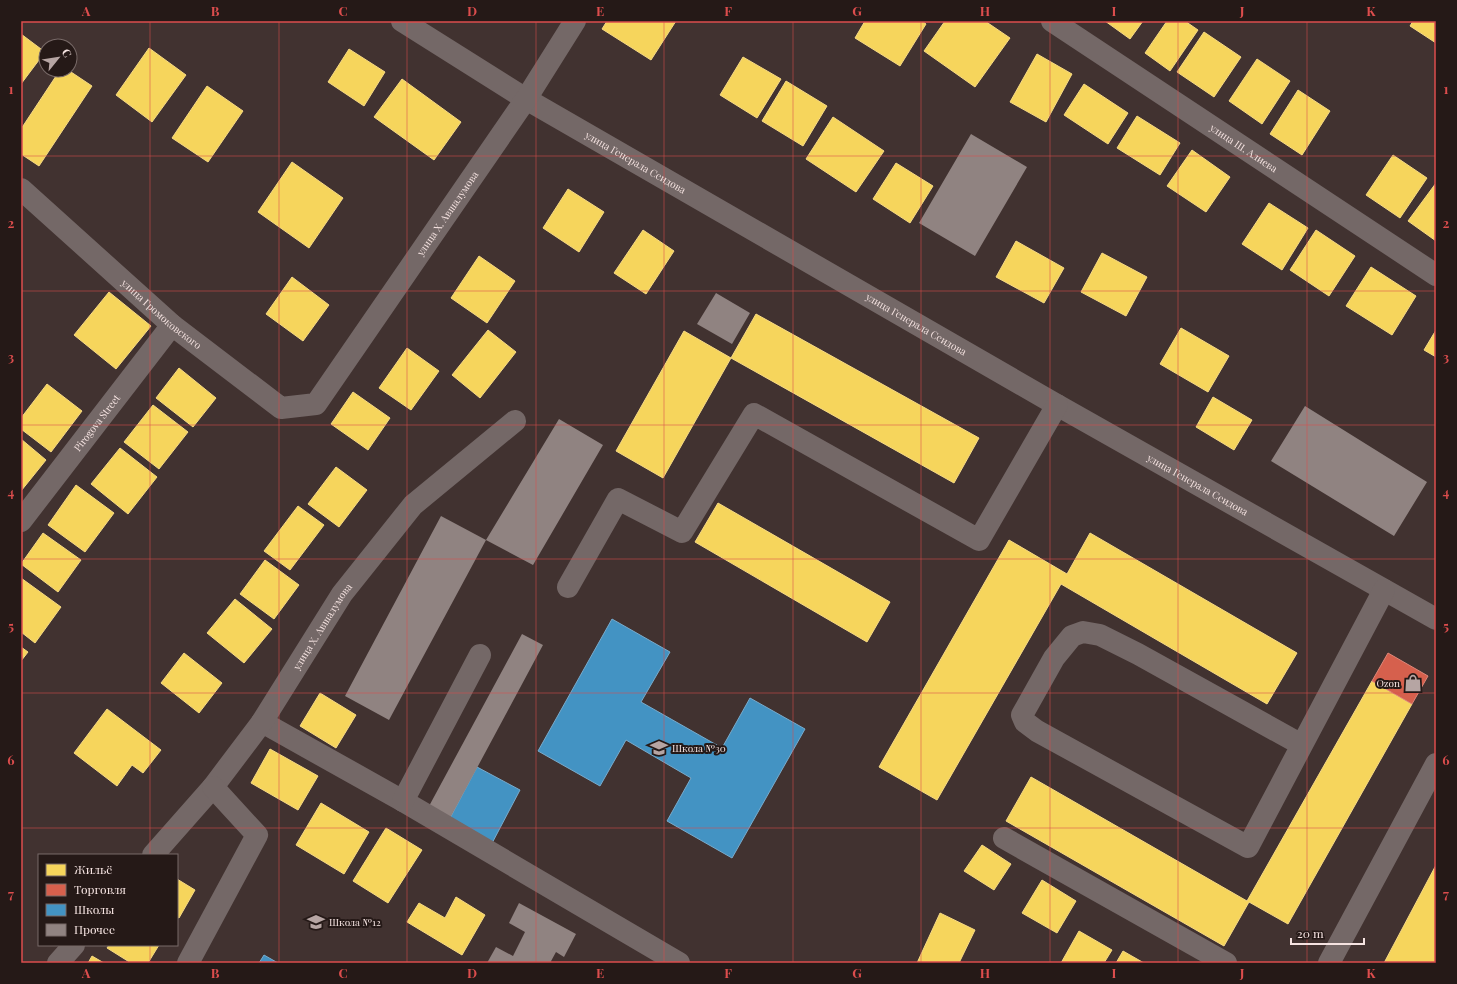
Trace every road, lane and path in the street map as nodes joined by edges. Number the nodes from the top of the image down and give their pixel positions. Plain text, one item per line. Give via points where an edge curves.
1 (402, 21) edge
2 (575, 21) edge
3 (1052, 21) edge
4 (526, 99) junction
5 (21, 189) edge
6 (1436, 275) edge
7 (172, 325) junction
8 (316, 404) joint
9 (1057, 405) junction
10 (515, 421) dead end
11 (21, 521) edge
12 (568, 587) dead end
13 (1384, 590) junction
14 (1436, 619) edge
15 (480, 656) dead end
16 (262, 722) junction
17 (1302, 745) junction
18 (1436, 764) edge
19 (213, 787) junction
20 (403, 800) junction
21 (1004, 838) dead end
22 (154, 854) edge
23 (73, 946) edge
24 (58, 963) edge
25 (188, 963) edge
26 (678, 963) edge
27 (1226, 963) edge
28 (1329, 963) edge

1 - 4 street, улица Генерала Сеидова
2 - 4 street, улица Х. Авшалумова
3 - 6 street, улица Ш. Алиева
4 - 8 street, улица Х. Авшалумова
4 - 9 street, улица Генерала Сеидова
5 - 7 street, улица Громоковского
7 - 8 street, улица Громоковского via 281,408
7 - 11 street, Pirogova Street
9 - 12 street via 979,540 754,414 682,532 618,499
9 - 13 street, улица Генерала Сеидова
10 - 16 street, улица Х. Авшалумова via 413,505 342,594
13 - 14 street, улица Генерала Сеидова
13 - 17 street
15 - 20 street
16 - 19 street, улица Х. Авшалумова
16 - 20 street
17 - 17 street via 1248,847 1037,731 1025,722 1022,715 1054,658 1072,636 1083,632 1100,635 1138,654
18 - 28 street
19 - 22 street, улица Х. Авшалумова
19 - 25 street via 257,835
20 - 26 street
21 - 27 street
23 - 24 street

